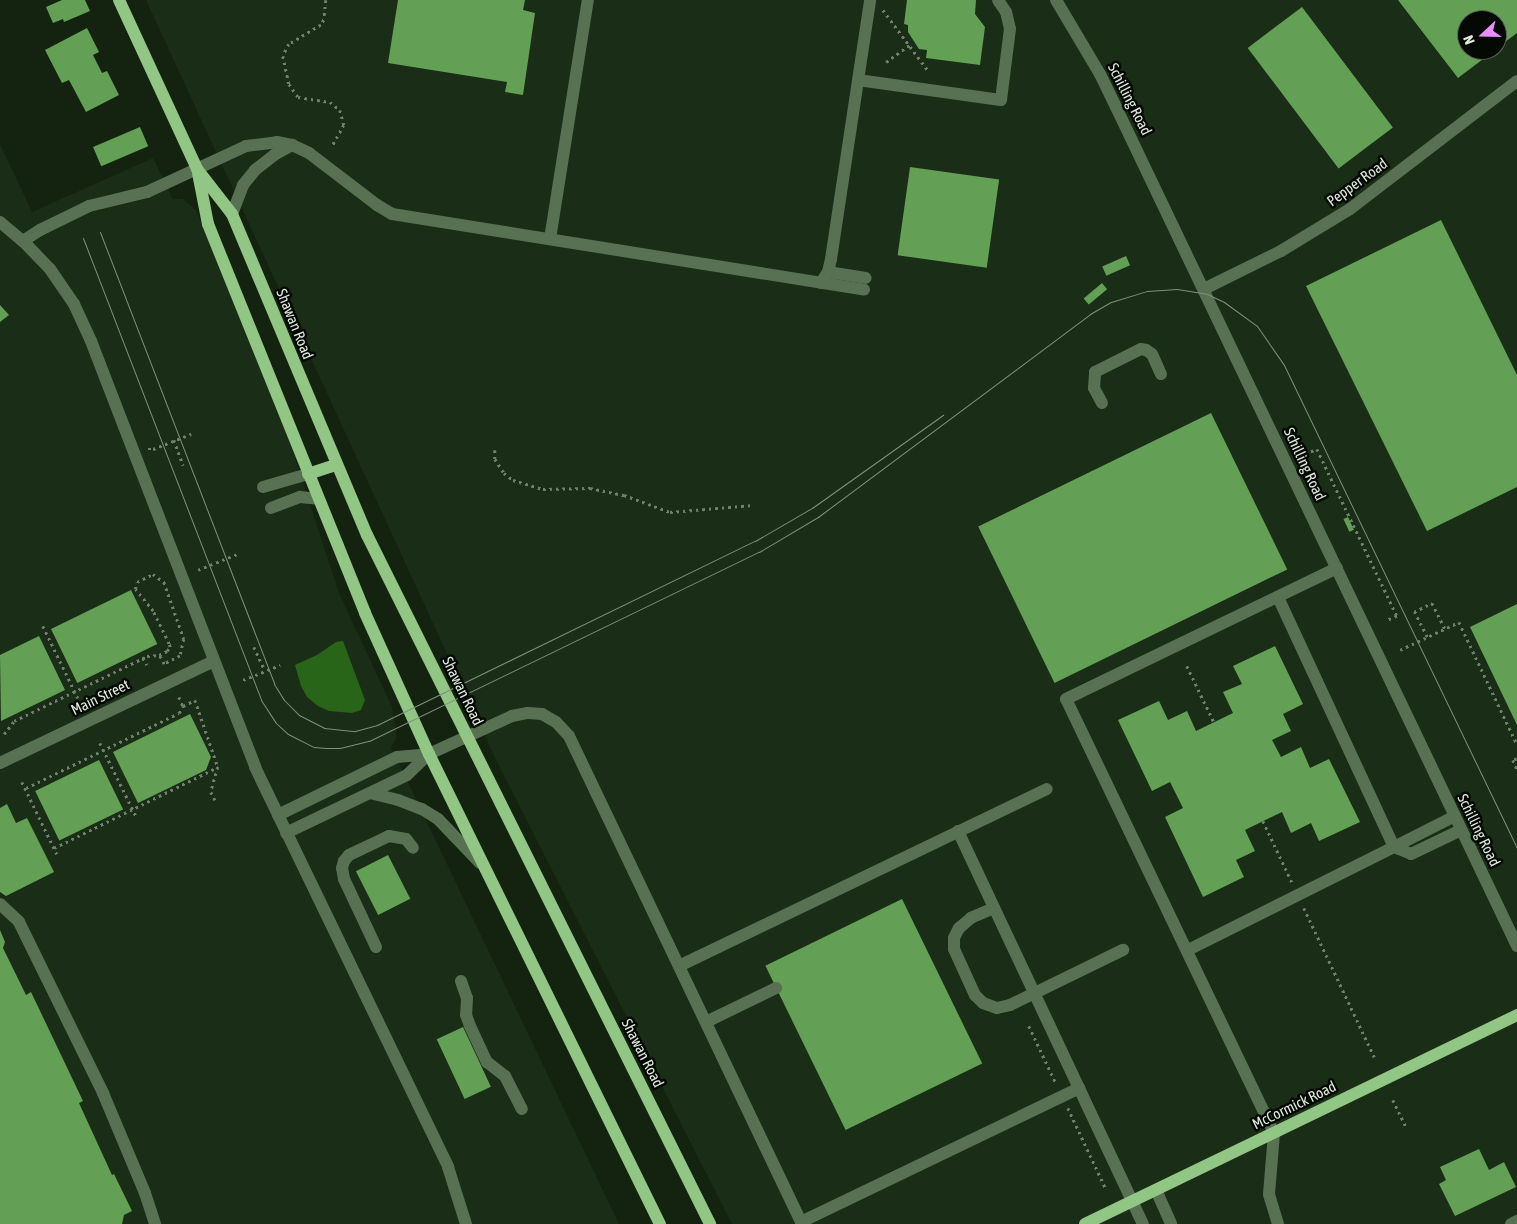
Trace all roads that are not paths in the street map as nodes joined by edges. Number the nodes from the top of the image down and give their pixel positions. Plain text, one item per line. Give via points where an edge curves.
1 (119, 0) edge
2 (588, 0) edge
3 (870, 0) edge
4 (998, 0) edge
5 (1056, 0) edge
6 (858, 80) junction
7 (1517, 82) edge
8 (292, 145) junction
9 (197, 168) junction
10 (232, 214) junction
11 (0, 222) edge
12 (550, 239) junction
13 (23, 241) junction
14 (825, 277) junction
15 (865, 284) dead end
16 (1204, 289) junction
17 (1161, 374) dead end
18 (1102, 403) dead end
19 (336, 465) junction
20 (308, 474) junction
21 (263, 487) dead end
22 (318, 499) junction
23 (271, 508) dead end
24 (1337, 568) junction
25 (1278, 597) junction
26 (214, 661) junction
27 (467, 736) junction
28 (429, 754) junction
29 (0, 763) edge
30 (1047, 789) dead end
31 (370, 793) junction
32 (278, 815) junction
33 (1455, 816) junction
34 (1462, 830) junction
35 (958, 832) junction
36 (286, 834) junction
37 (1394, 847) junction
38 (413, 848) dead end
39 (484, 868) junction
40 (0, 904) edge
41 (994, 908) junction
42 (1517, 946) edge
43 (376, 947) dead end
44 (1123, 950) dead end
45 (1188, 950) junction
46 (679, 966) junction
47 (461, 981) dead end
48 (776, 988) dead end
49 (1034, 993) junction
50 (1517, 1015) edge
51 (706, 1022) junction
52 (1079, 1088) junction
53 (522, 1109) dead end
54 (1274, 1133) junction
55 (1156, 1190) junction
56 (1132, 1201) junction
57 (1277, 1220) edge
58 (1517, 1221) edge
59 (155, 1224) edge
60 (466, 1224) edge
61 (660, 1224) edge
62 (710, 1224) edge
63 (1085, 1224) edge
64 (1143, 1224) edge
65 (1171, 1224) edge
66 (1511, 1224) edge

1 - 9 main road, Shawan Road
2 - 12 street
3 - 6 street
4 - 6 street via 1006,12 1010,28 1001,100
5 - 16 street, Schilling Road via 1100,74
6 - 14 street
7 - 16 street, Pepper Road via 1350,209 1281,251
8 - 9 street via 255,143
8 - 10 street via 255,170 243,185
8 - 12 street via 324,164 392,214
9 - 10 main road, Shawan Road
9 - 13 street via 147,192 89,206
9 - 20 main road, Shawan Road via 208,224
10 - 19 main road, Shawan Road
11 - 13 street
12 - 14 street
13 - 26 street via 50,269 74,304 91,341
14 - 15 street
16 - 24 street, Schilling Road
17 - 18 street via 1152,354 1141,349 1095,372 1094,388
19 - 20 main road
19 - 27 main road, Shawan Road via 367,535
20 - 21 street
20 - 22 main road, Shawan Road
22 - 23 street via 300,497
22 - 28 main road, Shawan Road
24 - 25 street
24 - 33 street, Schilling Road
25 - 37 street
25 - 45 street via 1066,699
26 - 29 street, Main Street
26 - 32 street via 255,767
27 - 28 street
27 - 46 street via 512,716 528,713 542,714 556,722 569,736
27 - 62 main road, Shawan Road
28 - 31 street via 406,775
28 - 32 street via 397,757
28 - 39 main road, Shawan Road
30 - 35 street
31 - 36 street
31 - 39 street via 422,809 438,819
32 - 36 street
33 - 34 street, Schilling Road
33 - 37 street
34 - 37 street via 1412,854
34 - 42 street, Schilling Road
35 - 41 street
35 - 46 street
36 - 60 street via 448,1167
37 - 45 street
38 - 43 street via 406,839 389,836 349,855 344,861 344,879
39 - 61 main road, Shawan Road
40 - 59 street via 19,922 102,1093
41 - 49 street
41 - 49 street via 971,918 959,928 954,938 954,950 975,995 983,1003 996,1008
44 - 49 street
45 - 54 street
46 - 51 street
47 - 53 street via 467,998 466,1014 487,1062 505,1076
48 - 51 street
49 - 52 street
50 - 54 main road, McCormick Road
51 - 52 street via 801,1222
52 - 56 street
54 - 55 main road, McCormick Road
54 - 57 street via 1269,1194
55 - 56 main road, McCormick Road
55 - 65 street
56 - 63 main road, McCormick Road
56 - 64 street
58 - 66 street

